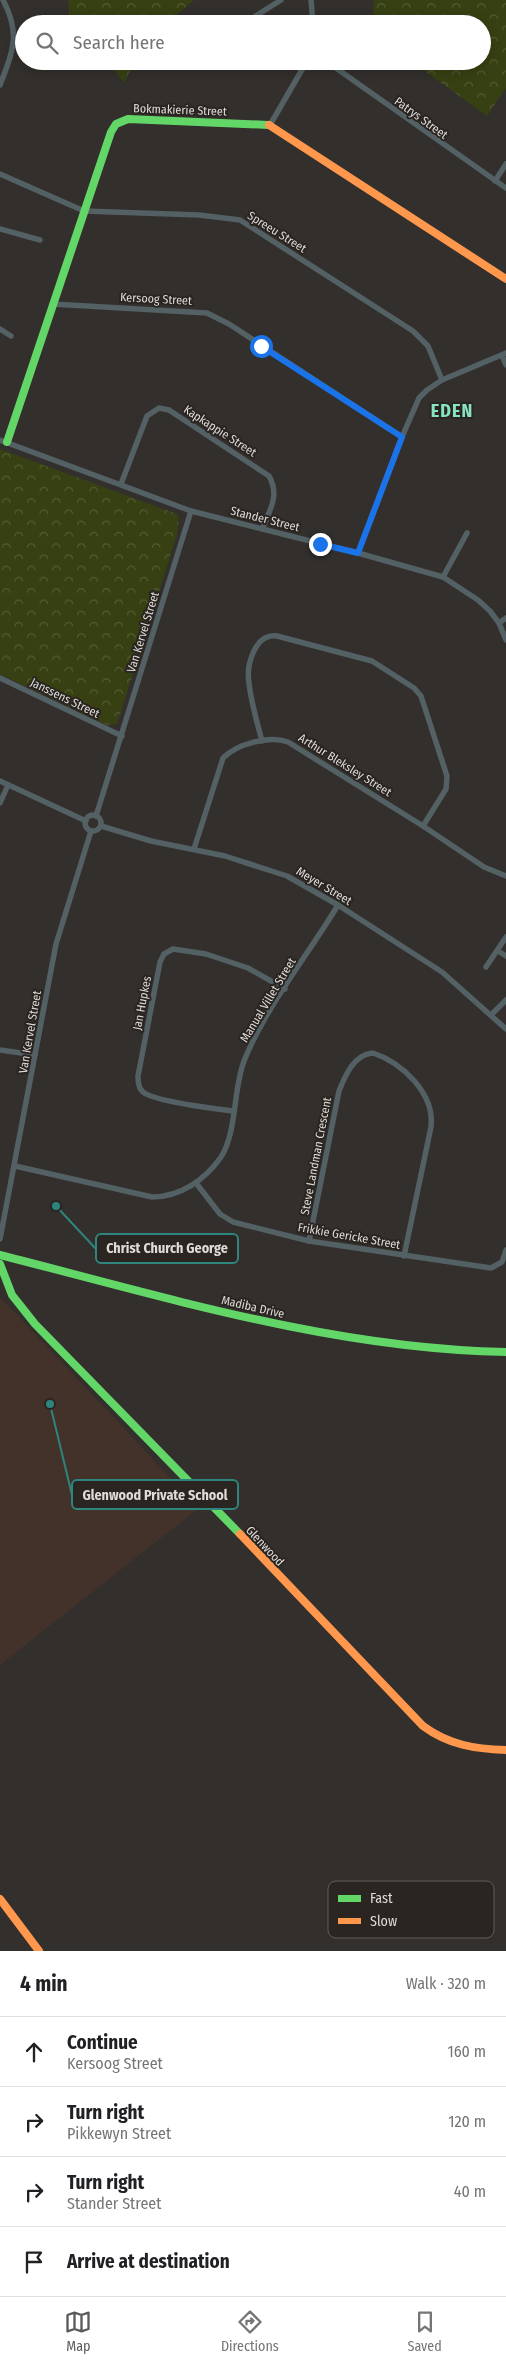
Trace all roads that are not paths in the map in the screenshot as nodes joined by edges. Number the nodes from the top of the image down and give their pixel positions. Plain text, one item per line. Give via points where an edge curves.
1 (3, 0) edge
2 (281, 0) edge
3 (311, 0) edge
4 (257, 15) edge
5 (312, 15) edge
6 (302, 70) edge
7 (339, 70) edge
8 (0, 85) edge
9 (270, 124) junction
10 (506, 164) edge
11 (0, 174) edge
12 (495, 181) junction
13 (506, 188) edge
14 (84, 211) junction
15 (0, 229) edge
16 (40, 240) dead end
17 (506, 279) edge
18 (52, 304) junction
19 (0, 329) edge
20 (11, 336) dead end
21 (504, 354) edge
22 (506, 365) edge
23 (442, 380) junction
24 (402, 437) junction
25 (4, 441) edge
26 (121, 484) junction
27 (191, 511) junction
28 (262, 529) junction
29 (467, 532) dead end
30 (358, 553) junction
31 (443, 577) junction
32 (506, 618) edge
33 (499, 623) junction
34 (506, 640) edge
35 (0, 678) edge
36 (122, 736) junction
37 (262, 741) junction
38 (0, 781) edge
39 (8, 785) junction
40 (0, 803) edge
41 (96, 816) junction
42 (86, 821) junction
43 (101, 826) junction
44 (423, 826) junction
45 (91, 831) junction
46 (194, 849) junction
47 (506, 876) edge
48 (338, 905) junction
49 (506, 937) edge
50 (498, 951) junction
51 (506, 956) edge
52 (486, 966) dead end
53 (285, 989) junction
54 (506, 1000) edge
55 (491, 1015) junction
56 (506, 1029) edge
57 (0, 1050) edge
58 (35, 1055) junction
59 (233, 1111) junction
60 (15, 1166) junction
61 (196, 1183) junction
62 (0, 1239) edge
63 (309, 1241) junction
64 (506, 1250) edge
65 (0, 1255) edge
66 (404, 1256) junction
67 (0, 1264) edge
68 (3, 1280) edge
69 (506, 1352) edge
70 (506, 1750) edge
71 (0, 1899) edge
72 (39, 1951) edge

1 - 8 street via 13,24 14,40
2 - 4 street
3 - 5 street
6 - 9 street
7 - 12 street, Patrys Street
9 - 14 main road, Bokmakierie Street via 151,119 120,122 111,132
9 - 17 main road
10 - 12 street
11 - 14 street, Spreeu Street
12 - 13 street, Patrys Street
14 - 18 main road, Bokmakierie Street
14 - 23 street, Spreeu Street via 199,215 240,220 413,331 428,346
15 - 16 street
18 - 24 street, Kersoog Street via 207,313 229,324
18 - 25 main road, Bokmakierie Street
19 - 20 street
21 - 22 street
21 - 23 street
23 - 24 street via 419,398
24 - 30 street
25 - 26 street, Stander Street
26 - 27 street, Stander Street
26 - 28 street, Kapkappie Street via 147,416 159,408 169,410 269,476 275,497
27 - 28 street, Stander Street
27 - 36 street, Van Kervel Street
28 - 30 street, Stander Street
29 - 31 street
30 - 31 street, Stander Street
31 - 33 street, Stander Street via 478,600
32 - 33 street
33 - 34 street, Stander Street
35 - 36 street, Janssens Street
36 - 41 street, Van Kervel Street
37 - 44 street, Arthur Bleksley Street via 288,742
37 - 44 street via 248,674 261,638 277,636 372,661 421,696 447,776 446,789
37 - 46 street, Arthur Bleksley Street via 235,748 223,758
38 - 39 street
39 - 40 street
39 - 42 street
41 - 42 street
41 - 43 street
42 - 45 street
43 - 45 street
43 - 46 street, Meyer Street
44 - 47 street, Arthur Bleksley Street via 484,867
45 - 58 street, Van Kervel Street via 56,944
46 - 48 street, Meyer Street via 287,876
48 - 53 street, Manual Villet Street
48 - 55 street, Meyer Street via 442,972
49 - 50 street
50 - 51 street
50 - 52 street
53 - 59 street, Manual Villet Street via 244,1062
53 - 59 street, Jan Hupkes via 248,968 206,954 172,949 160,962 138,1085 154,1097
54 - 55 street
55 - 56 street, Meyer Street
57 - 58 street
58 - 60 street, Van Kervel Street
59 - 61 street, Manual Villet Street via 224,1151
60 - 61 street, Manual Villet Street via 152,1197 173,1194
60 - 62 street, Van Kervel Street
61 - 63 street, Frikkie Gericke Street via 226,1219
63 - 66 street, Frikkie Gericke Street
63 - 66 street, Steve Landman Crescent via 339,1091 348,1071 360,1058 372,1053 390,1061 418,1085 432,1113
64 - 66 street, Frikkie Gericke Street via 502,1262 491,1268
65 - 69 main road, Madiba Drive via 350,1340 415,1348
67 - 68 main road, Glenwood
68 - 70 main road, Glenwood via 26,1314 52,1343 205,1497 412,1717 454,1745
71 - 72 main road

